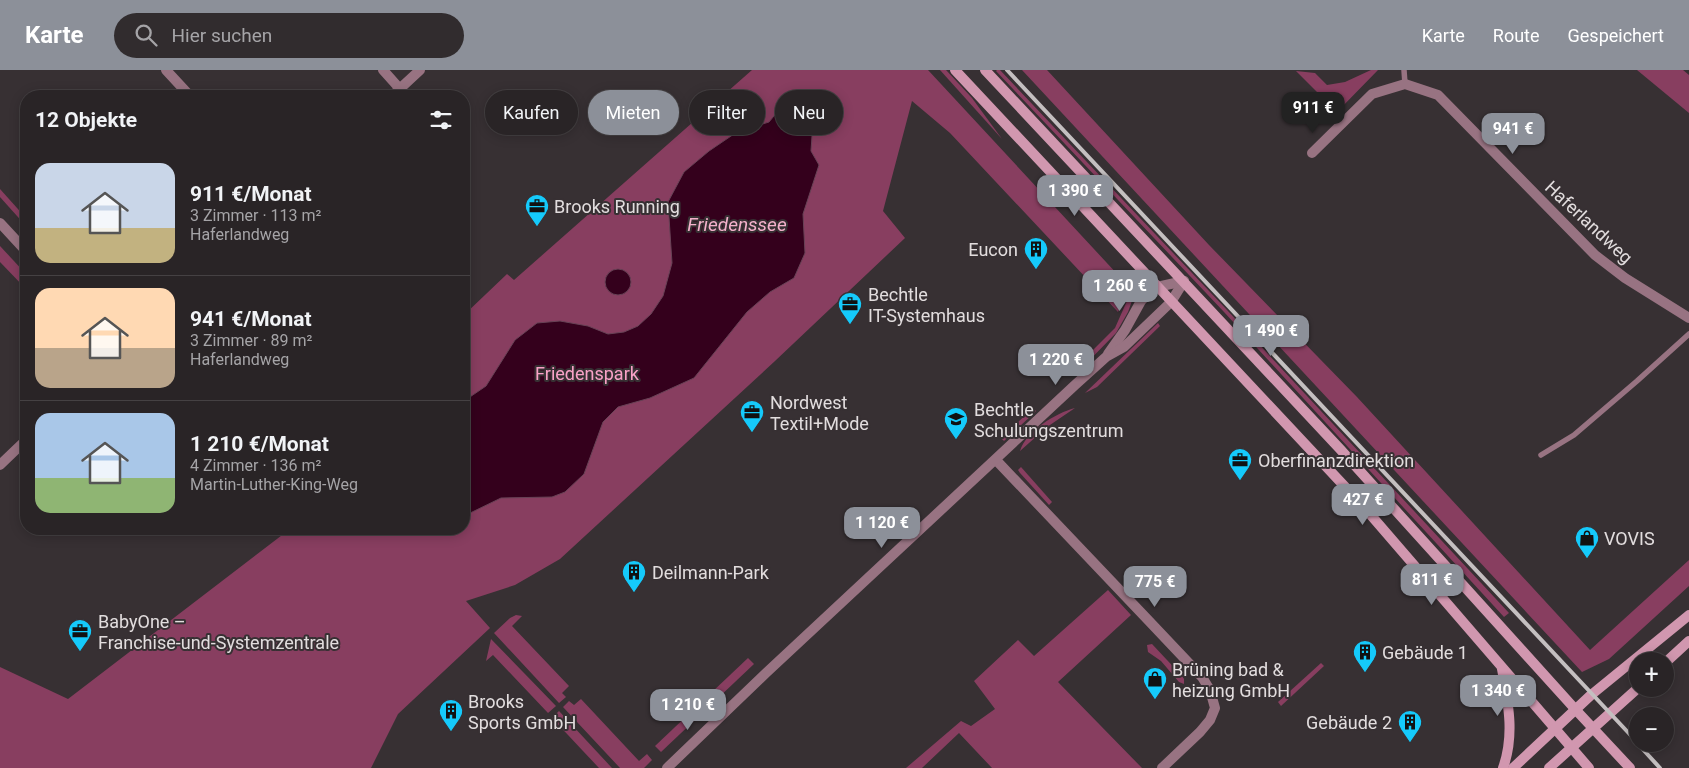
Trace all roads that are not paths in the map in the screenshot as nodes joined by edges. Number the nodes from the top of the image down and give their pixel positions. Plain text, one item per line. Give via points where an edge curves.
1 (166, 70) edge
2 (383, 70) edge
3 (420, 70) edge
4 (956, 70) edge
5 (985, 70) edge
6 (1404, 70) edge
7 (1405, 84) junction
8 (400, 89) joint
9 (184, 90) edge
10 (1312, 153) dead end
11 (0, 224) edge
12 (20, 245) edge
13 (1184, 281) junction
14 (1157, 287) junction
15 (1171, 302) junction
16 (1689, 318) edge
17 (1689, 334) edge
18 (1106, 358) junction
19 (20, 446) edge
20 (1541, 455) dead end
21 (996, 460) junction
22 (0, 465) edge
23 (1689, 615) edge
24 (1689, 641) edge
25 (1674, 655) edge
26 (1502, 668) junction
27 (1629, 696) edge
28 (1575, 710) junction
29 (1555, 728) junction
30 (1594, 729) junction
31 (1572, 748) junction
32 (667, 768) edge
33 (1162, 768) edge
34 (1503, 768) edge
35 (1514, 768) edge
36 (1549, 768) edge
37 (1590, 768) edge
38 (1630, 768) edge

1 - 9 street
2 - 8 street
3 - 8 street
4 - 14 main road
5 - 13 main road
6 - 7 lane
7 - 10 street via 1372,94
7 - 16 street, Haferlandweg via 1438,95 1595,255
11 - 12 street
13 - 14 street
13 - 15 street
13 - 28 main road
14 - 15 main road
14 - 18 street via 1141,301
15 - 18 street via 1124,347
15 - 26 main road via 1369,514
17 - 20 lane via 1574,434
18 - 21 street
19 - 22 street
21 - 32 street
21 - 33 street via 1202,677 1210,690 1215,708 1210,720
23 - 28 main road
24 - 25 main road
26 - 29 main road
26 - 34 main road via 1511,725
27 - 30 main road
28 - 29 main road
28 - 30 main road
29 - 31 main road
29 - 35 main road
30 - 31 main road
30 - 38 main road
31 - 36 main road
31 - 37 main road

